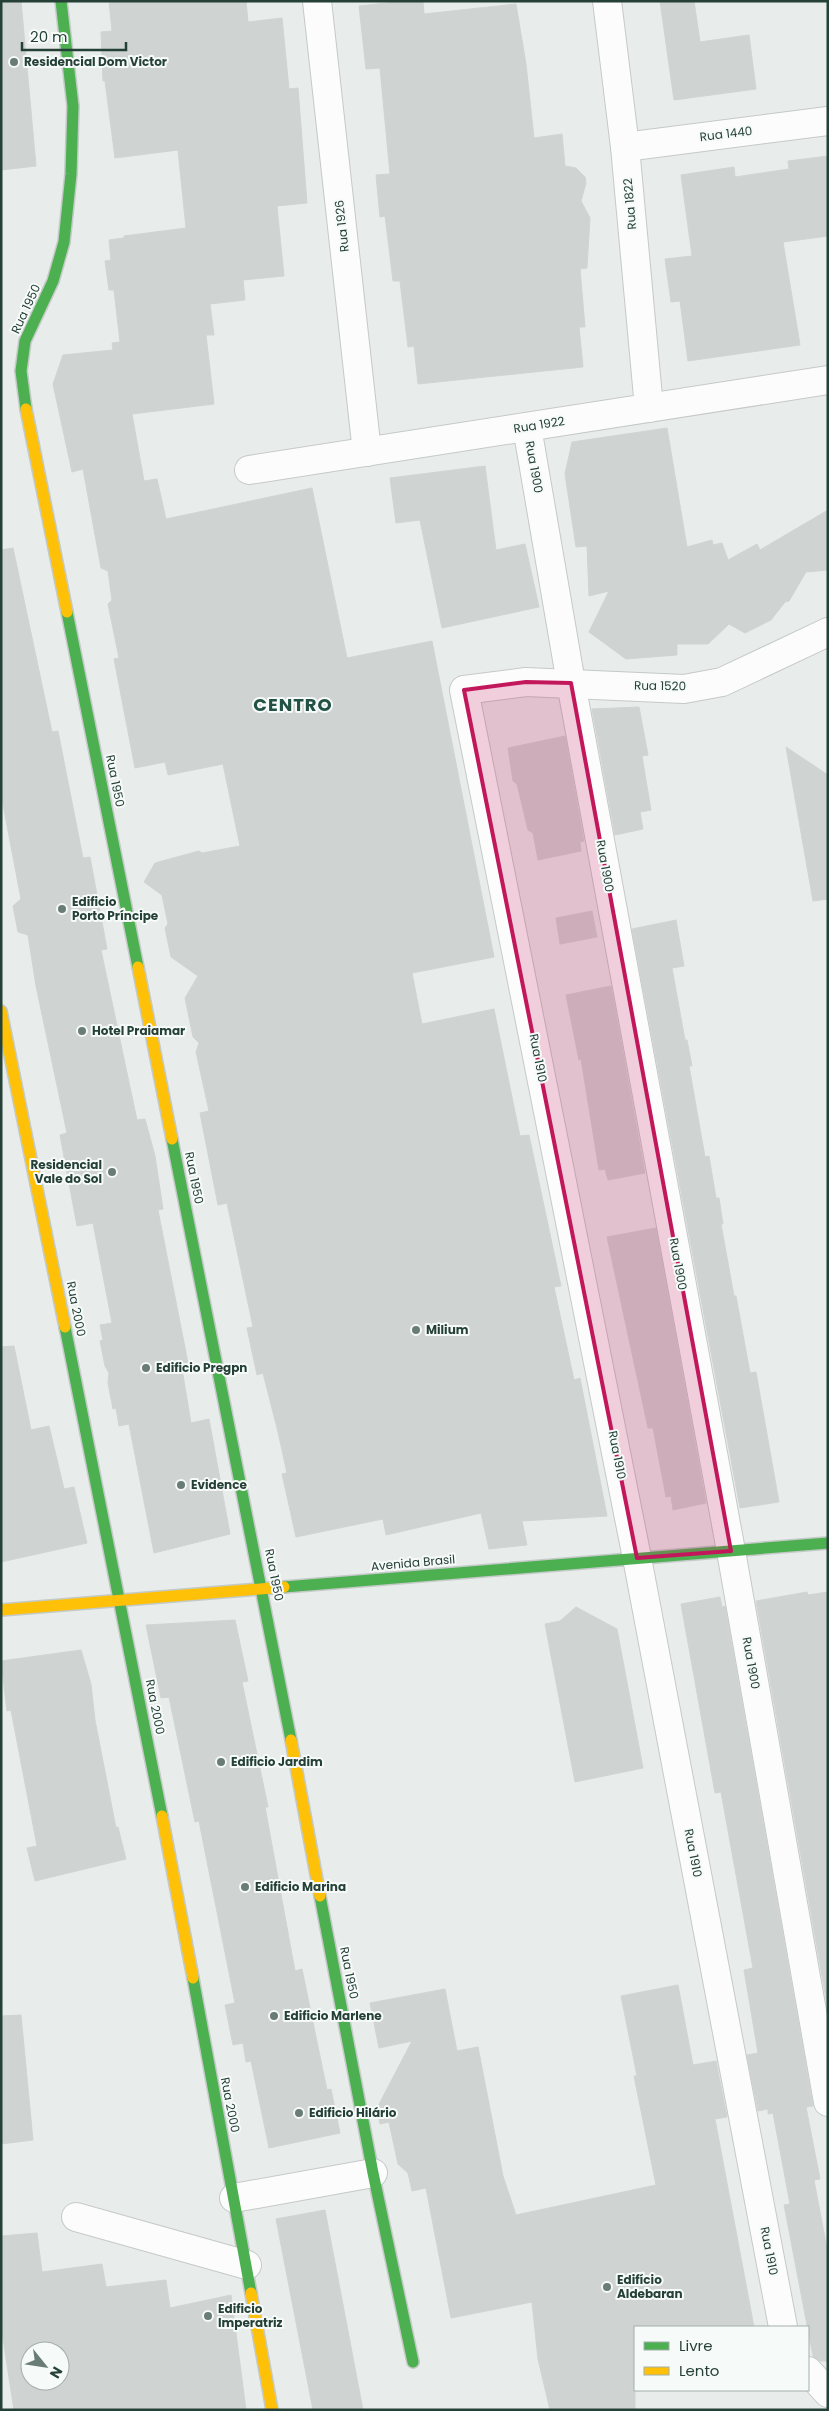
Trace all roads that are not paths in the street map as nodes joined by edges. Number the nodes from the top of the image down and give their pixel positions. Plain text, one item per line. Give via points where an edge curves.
1 (61, 1) edge
2 (317, 1) edge
3 (607, 1) edge
4 (828, 121) edge
5 (624, 146) junction
6 (828, 380) edge
7 (649, 408) junction
8 (526, 427) junction
9 (367, 452) junction
10 (249, 470) dead end
11 (828, 632) edge
12 (571, 683) junction
13 (1, 1011) edge
14 (828, 1543) edge
15 (731, 1551) junction
16 (638, 1558) junction
17 (262, 1589) junction
18 (120, 1600) junction
19 (1, 1610) edge
20 (828, 2102) edge
21 (373, 2173) junction
22 (234, 2198) junction
23 (76, 2217) dead end
24 (247, 2265) junction
25 (784, 2326) edge
26 (413, 2362) dead end
27 (809, 2372) edge
28 (828, 2393) edge
29 (272, 2410) edge

1 - 17 street, Rua 1950 via 72,106 71,174 62,250 53,281 25,341 21,371 25,404
2 - 9 street, Rua 1926
3 - 5 street, Rua 1822
4 - 5 street, Rua 1440
5 - 7 street, Rua 1822
6 - 7 street, Rua 1922
7 - 8 street, Rua 1922
8 - 9 street, Rua 1922
8 - 12 street, Rua 1900
9 - 10 street, Rua 1922
11 - 12 street, Rua 1520 via 722,682 684,689
12 - 15 street, Rua 1900
12 - 16 street, Rua 1910 via 526,682 464,690
13 - 18 street, Rua 2000
14 - 15 street, Avenida Brasil
15 - 16 street, Avenida Brasil
15 - 20 street, Rua 1900
16 - 17 street, Avenida Brasil
16 - 25 street, Rua 1910
17 - 18 street, Avenida Brasil
17 - 21 street, Rua 1950
18 - 19 street, Avenida Brasil
18 - 22 street, Rua 2000
21 - 22 street
21 - 26 street, Rua 1950
22 - 24 street, Rua 2000
23 - 24 street
24 - 29 street, Rua 2000
27 - 28 street

